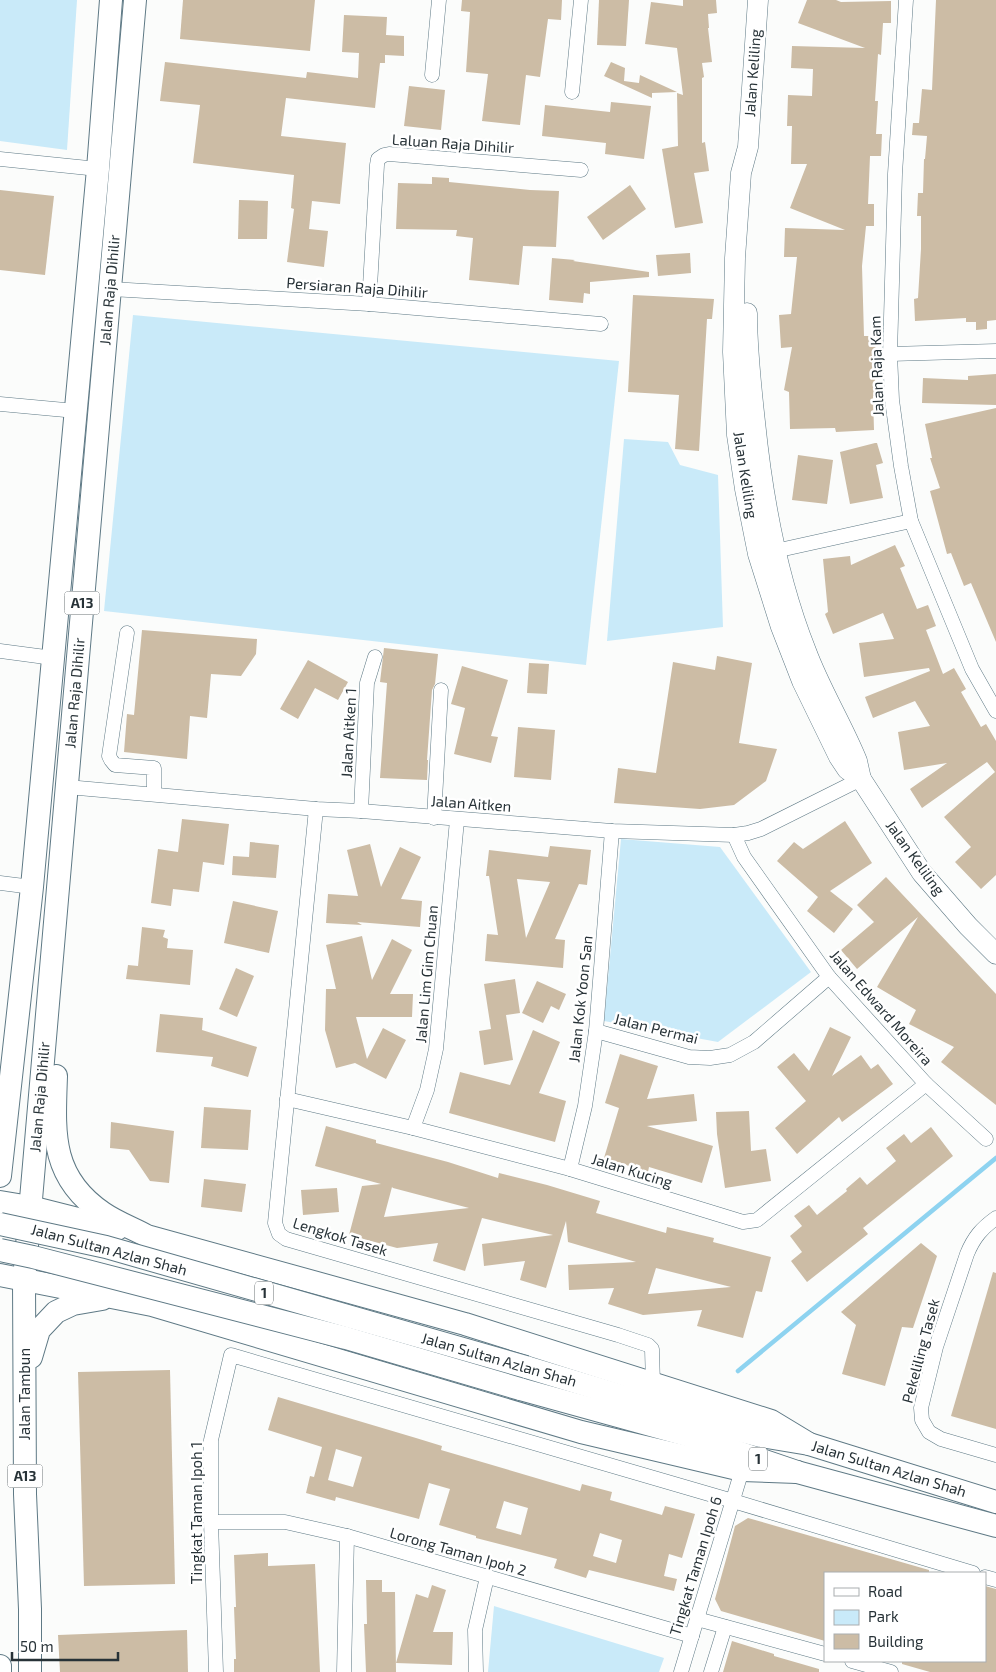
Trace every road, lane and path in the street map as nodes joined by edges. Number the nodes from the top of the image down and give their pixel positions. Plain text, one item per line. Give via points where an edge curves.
1 (111, 0) edge
2 (136, 0) edge
3 (439, 0) edge
4 (581, 0) edge
5 (758, 0) edge
6 (906, 0) edge
7 (432, 75) dead end
8 (572, 92) dead end
9 (748, 147) junction
10 (0, 159) edge
11 (98, 169) junction
12 (581, 170) dead end
13 (111, 289) junction
14 (369, 304) junction
15 (601, 324) dead end
16 (996, 351) edge
17 (890, 354) junction
18 (0, 404) edge
19 (76, 410) junction
20 (911, 521) junction
21 (775, 551) junction
22 (127, 633) dead end
23 (0, 652) edge
24 (375, 657) dead end
25 (53, 658) junction
26 (441, 690) dead end
27 (996, 711) edge
28 (861, 780) junction
29 (67, 787) junction
30 (154, 794) junction
31 (316, 809) junction
32 (361, 811) junction
33 (434, 818) junction
34 (457, 820) junction
35 (612, 831) junction
36 (63, 833) junction
37 (734, 835) junction
38 (0, 883) edge
39 (32, 886) junction
40 (996, 954) edge
41 (829, 977) junction
42 (596, 1031) junction
43 (926, 1084) junction
44 (287, 1099) junction
45 (4, 1122) edge
46 (414, 1128) junction
47 (986, 1140) dead end
48 (570, 1169) junction
49 (0, 1176) edge
50 (0, 1202) edge
51 (30, 1207) junction
52 (0, 1212) edge
53 (996, 1218) edge
54 (152, 1238) junction
55 (2, 1243) edge
56 (0, 1275) edge
57 (24, 1280) junction
58 (115, 1297) junction
59 (152, 1305) junction
60 (25, 1377) junction
61 (653, 1385) junction
62 (810, 1444) junction
63 (996, 1455) edge
64 (742, 1470) junction
65 (797, 1472) junction
66 (733, 1501) junction
67 (996, 1502) edge
68 (211, 1522) junction
69 (996, 1526) edge
70 (347, 1536) junction
71 (970, 1572) edge
72 (487, 1577) junction
73 (697, 1619) junction
74 (725, 1627) junction
75 (692, 1636) junction
76 (824, 1654) edge
77 (855, 1662) edge
78 (0, 1666) edge
79 (0, 1672) edge
80 (30, 1672) edge
81 (216, 1672) edge
82 (344, 1672) edge
83 (476, 1672) edge
84 (680, 1672) edge
85 (712, 1672) edge
86 (891, 1672) edge

1 - 11 main road, Jalan Raja Dihilir / A13
2 - 13 main road, Jalan Raja Dihilir / A13
3 - 7 street
4 - 8 street
5 - 9 main road, Jalan Keliling
6 - 17 street, Jalan Raja Kam via 895,174
9 - 21 main road, Jalan Keliling via 754,174 747,268 748,346 757,444
9 - 28 main road, Jalan Keliling via 741,172 734,258 737,435 745,489 758,554 802,680 839,757 847,769
10 - 11 street
11 - 19 main road, Jalan Raja Dihilir / A13
12 - 14 street, Laluan Raja Dihilir via 384,155 378,159 377,165
13 - 14 street, Persiaran Raja Dihilir
13 - 29 main road, Jalan Raja Dihilir / A13
14 - 15 street, Persiaran Raja Dihilir
16 - 17 street
17 - 20 street, Jalan Raja Kam via 892,400
18 - 19 street
19 - 25 main road, Jalan Raja Dihilir / A13
20 - 21 street
20 - 27 street, Jalan Raja Kam via 972,669
21 - 28 main road, Jalan Keliling via 784,589 806,652 855,756
22 - 30 street via 110,756 115,765 154,768
23 - 25 street
24 - 32 street, Jalan Aitken 1 via 367,683
25 - 39 main road, Jalan Raja Dihilir / A13
26 - 33 street
28 - 37 street, Jalan Aitken via 762,829
28 - 40 main road, Jalan Keliling via 922,873
29 - 30 street, Jalan Aitken
29 - 36 main road, Jalan Raja Dihilir / A13
30 - 31 street, Jalan Aitken
31 - 32 street, Jalan Aitken
31 - 44 street, Lengkok Tasek
32 - 33 street, Jalan Aitken
33 - 34 street, Jalan Aitken
34 - 35 street, Jalan Aitken
34 - 46 street, Jalan Lim Gim Chuan via 436,1050
35 - 37 street, Jalan Aitken
35 - 42 street, Jalan Kok Yoon San
36 - 51 main road, Jalan Raja Dihilir / A13
36 - 54 main road via 54,1127 60,1161 78,1193 103,1214
37 - 41 street, Jalan Edward Moreira via 744,857
38 - 39 street
39 - 45 main road, Jalan Raja Dihilir / A13
41 - 42 street, Jalan Permai via 754,1042 730,1054 710,1058 689,1057
41 - 43 street, Jalan Edward Moreira
42 - 48 street, Jalan Kok Yoon San via 586,1106
43 - 47 street, Jalan Edward Moreira
43 - 48 street, Jalan Kucing via 757,1220 750,1222
44 - 46 street, Jalan Kucing
44 - 61 street, Lengkok Tasek via 275,1223 279,1234 286,1239 648,1345 652,1349
45 - 49 main road, Jalan Raja Dihilir / A13
46 - 48 street, Jalan Kucing
50 - 51 main road
51 - 54 main road
51 - 55 main road
51 - 57 main road, Jalan Tambun / A13
52 - 55 main road
53 - 63 street, Pekeliling Tasek via 982,1228 967,1254 936,1348 921,1408 922,1420 929,1432 941,1439
54 - 59 main road via 134,1241 122,1255 116,1275 125,1296
54 - 61 main road via 464,1324
55 - 57 main road
55 - 62 main road, Jalan Sultan Azlan Shah / 1, bridge via 106,1247 717,1424
55 - 65 main road, Jalan Sultan Azlan Shah / 1, bridge via 33,1257 346,1338 690,1436
56 - 57 main road
57 - 58 main road
57 - 60 main road, Jalan Tambun / A13
58 - 59 main road
58 - 60 main road via 73,1304 56,1312 39,1330
59 - 64 main road via 581,1432
60 - 80 main road, Jalan Tambun / A13
61 - 62 main road via 771,1421
62 - 67 main road, Jalan Sultan Azlan Shah / 1
64 - 65 main road
64 - 66 street, Tingkat Taman Ipoh 6
65 - 69 main road, Jalan Sultan Azlan Shah / 1
66 - 68 street, Tingkat Taman Ipoh 1 via 231,1355 211,1440
66 - 71 street
66 - 73 street, Tingkat Taman Ipoh 6
68 - 70 street, Lorong Taman Ipoh 2 via 285,1522
68 - 81 street, Tingkat Taman Ipoh 1
70 - 72 street, Lorong Taman Ipoh 2
70 - 82 street
72 - 75 street, Lorong Taman Ipoh 2
72 - 83 street via 474,1630
73 - 74 street
73 - 75 street, Tingkat Taman Ipoh 6
74 - 76 street
74 - 85 street
75 - 84 street, Tingkat Taman Ipoh 6
77 - 86 street
78 - 79 main road

